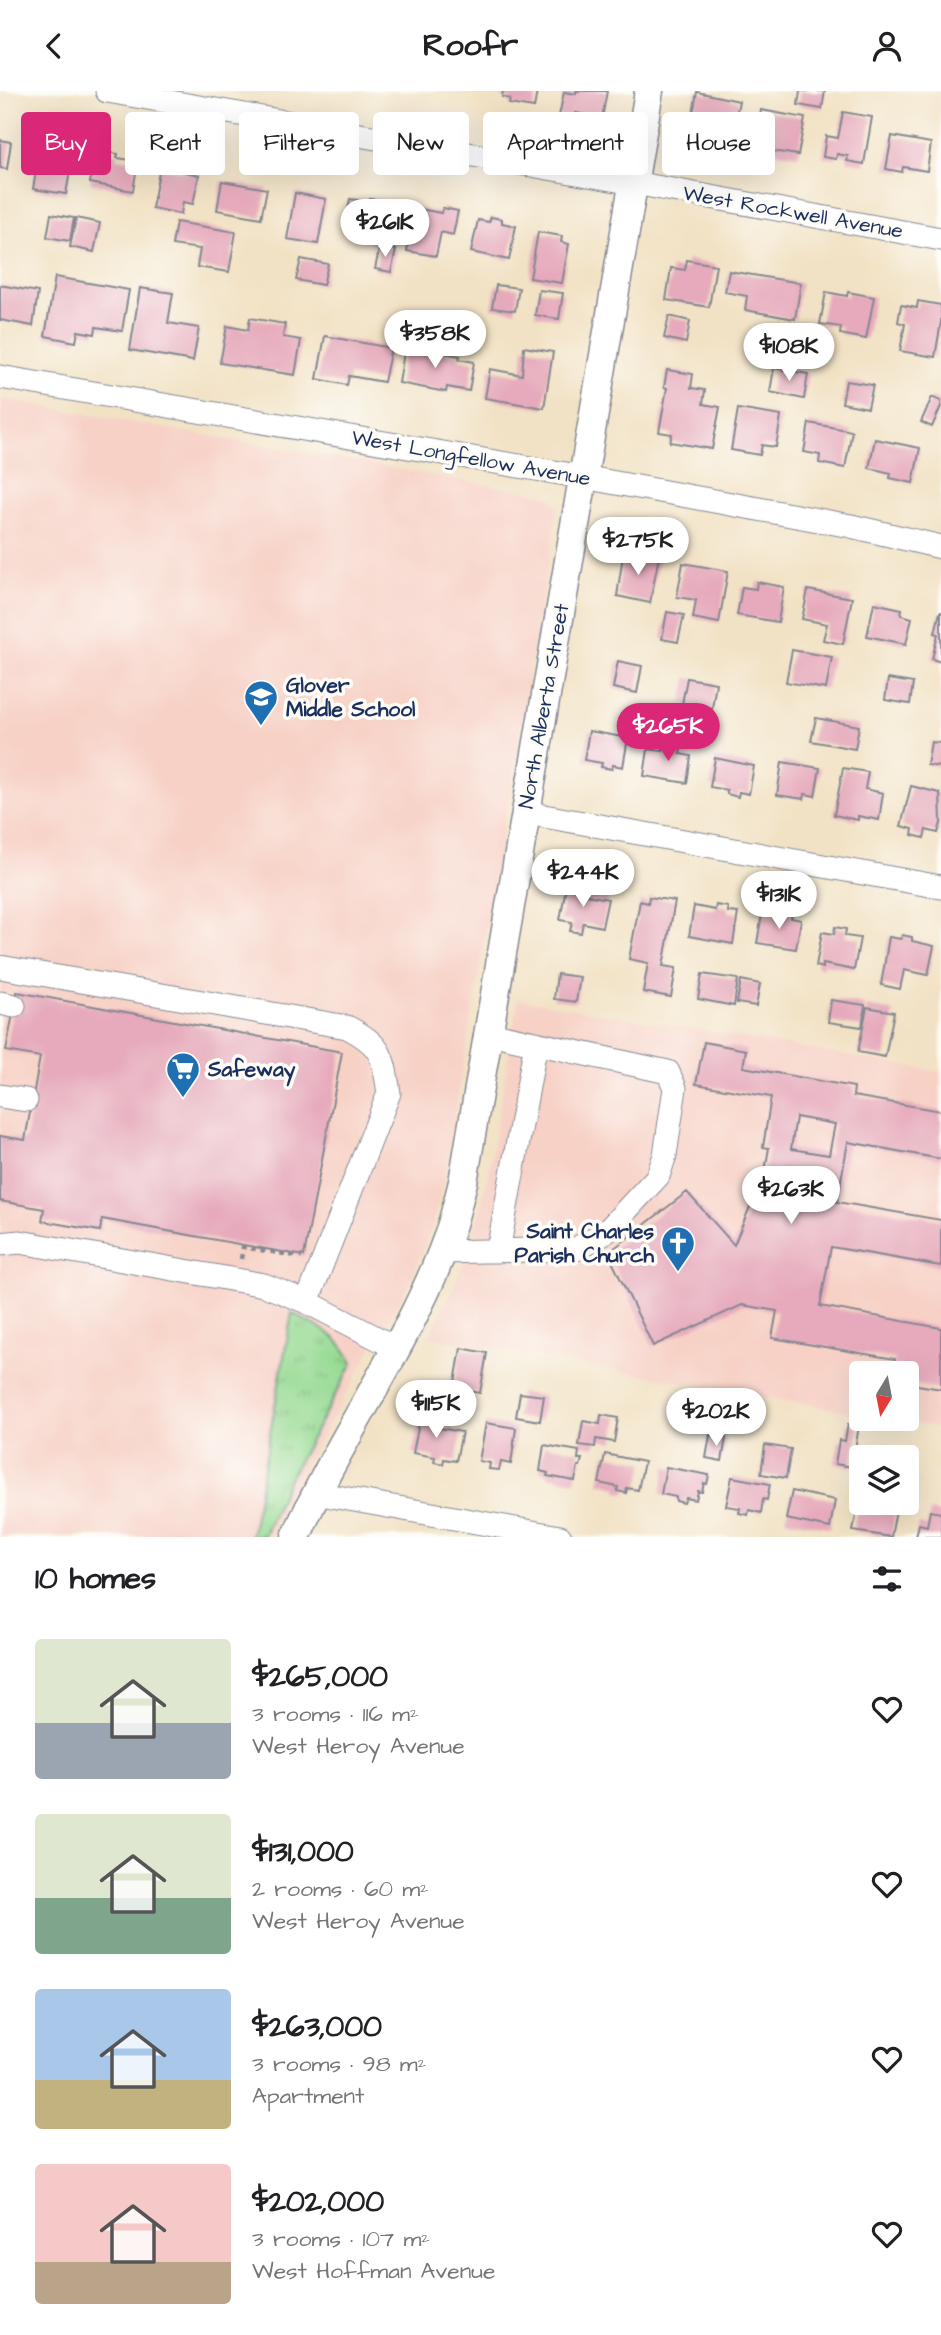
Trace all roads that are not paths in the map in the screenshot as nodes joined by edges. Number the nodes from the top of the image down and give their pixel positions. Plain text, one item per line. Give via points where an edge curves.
1 (107, 91) edge
2 (649, 91) edge
3 (634, 183) junction
4 (941, 239) edge
5 (0, 377) edge
6 (583, 477) junction
7 (941, 547) edge
8 (527, 813) junction
9 (941, 887) edge
10 (0, 967) edge
11 (489, 1033) junction
12 (536, 1043) junction
13 (0, 1095) edge
14 (26, 1100) dead end
15 (0, 1244) edge
16 (498, 1251) junction
17 (442, 1252) junction
18 (307, 1302) junction
19 (396, 1348) junction
20 (315, 1493) junction
21 (296, 1537) edge
22 (560, 1537) edge

1 - 3 street, West Rockwell Avenue
2 - 3 main road, North Alberta Street
3 - 4 street, West Rockwell Avenue
3 - 6 main road, North Alberta Street
5 - 6 street, West Longfellow Avenue
6 - 7 street, West Longfellow Avenue
6 - 8 main road, North Alberta Street
8 - 9 street
8 - 11 main road, North Alberta Street
10 - 18 street via 347,1027 369,1039 384,1062 389,1093
11 - 12 street
11 - 17 main road, North Alberta Street via 463,1182
12 - 16 street
12 - 16 street via 668,1072 675,1088 665,1155 658,1176 607,1231 576,1249
13 - 14 street
15 - 18 street via 20,1242 264,1285
16 - 17 street
17 - 19 main road, North Alberta Street
18 - 19 street
19 - 20 main road, North Alberta Street
20 - 21 main road, North Alberta Street
20 - 22 street

